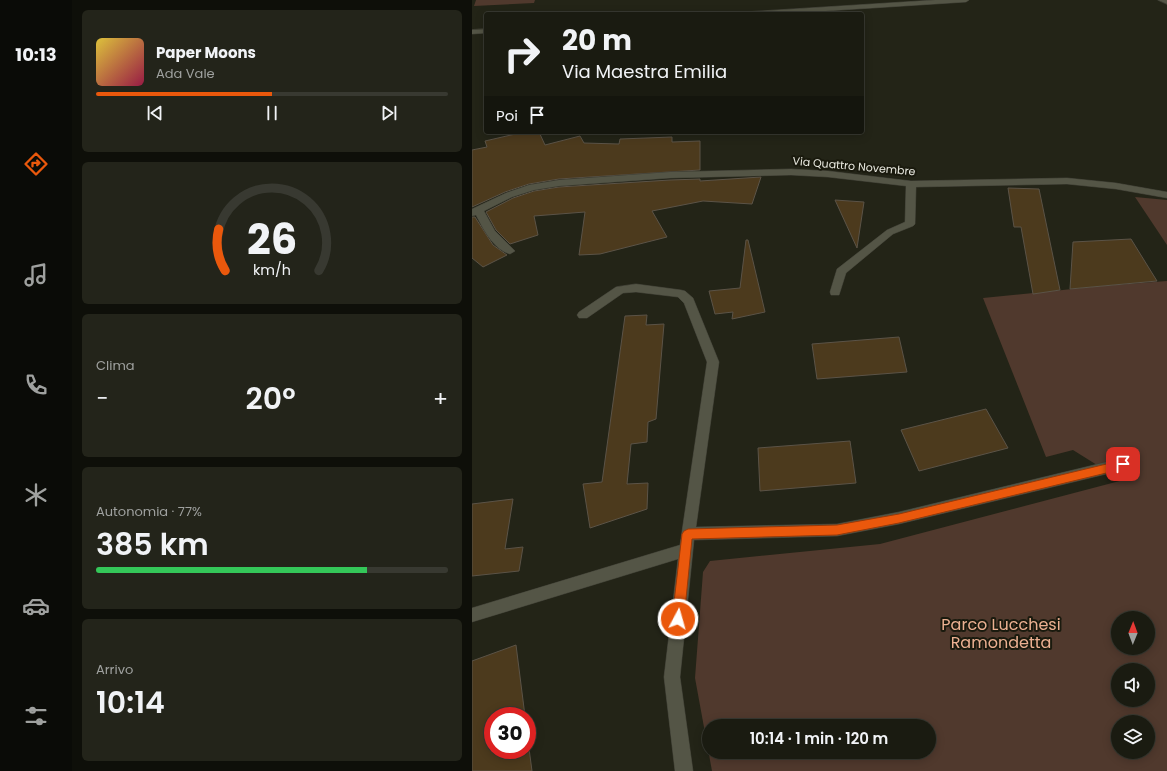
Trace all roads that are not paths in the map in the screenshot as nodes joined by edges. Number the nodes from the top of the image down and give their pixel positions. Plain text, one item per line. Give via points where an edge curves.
1 (966, 0) edge
2 (1161, 0) edge
3 (1167, 2) edge
4 (779, 12) edge
5 (484, 31) edge
6 (472, 32) edge
7 (911, 184) junction
8 (1167, 195) edge
9 (475, 211) edge
10 (510, 251) dead end
11 (835, 292) dead end
12 (583, 316) dead end
13 (1123, 464) dead end
14 (688, 534) junction
15 (686, 550) junction
16 (472, 615) edge
17 (684, 771) edge

1 - 4 street
2 - 3 street
5 - 6 street
7 - 8 street, Via Quattro Novembre via 1067,181
7 - 9 street, Via Quattro Novembre via 798,172 631,178 532,187
7 - 11 street via 910,224 890,232 841,271
9 - 10 street via 494,238
12 - 14 street via 620,290 636,288 681,294 689,301 713,362
13 - 14 street via 899,518 837,530
14 - 15 street
15 - 16 street
15 - 17 street via 672,677

